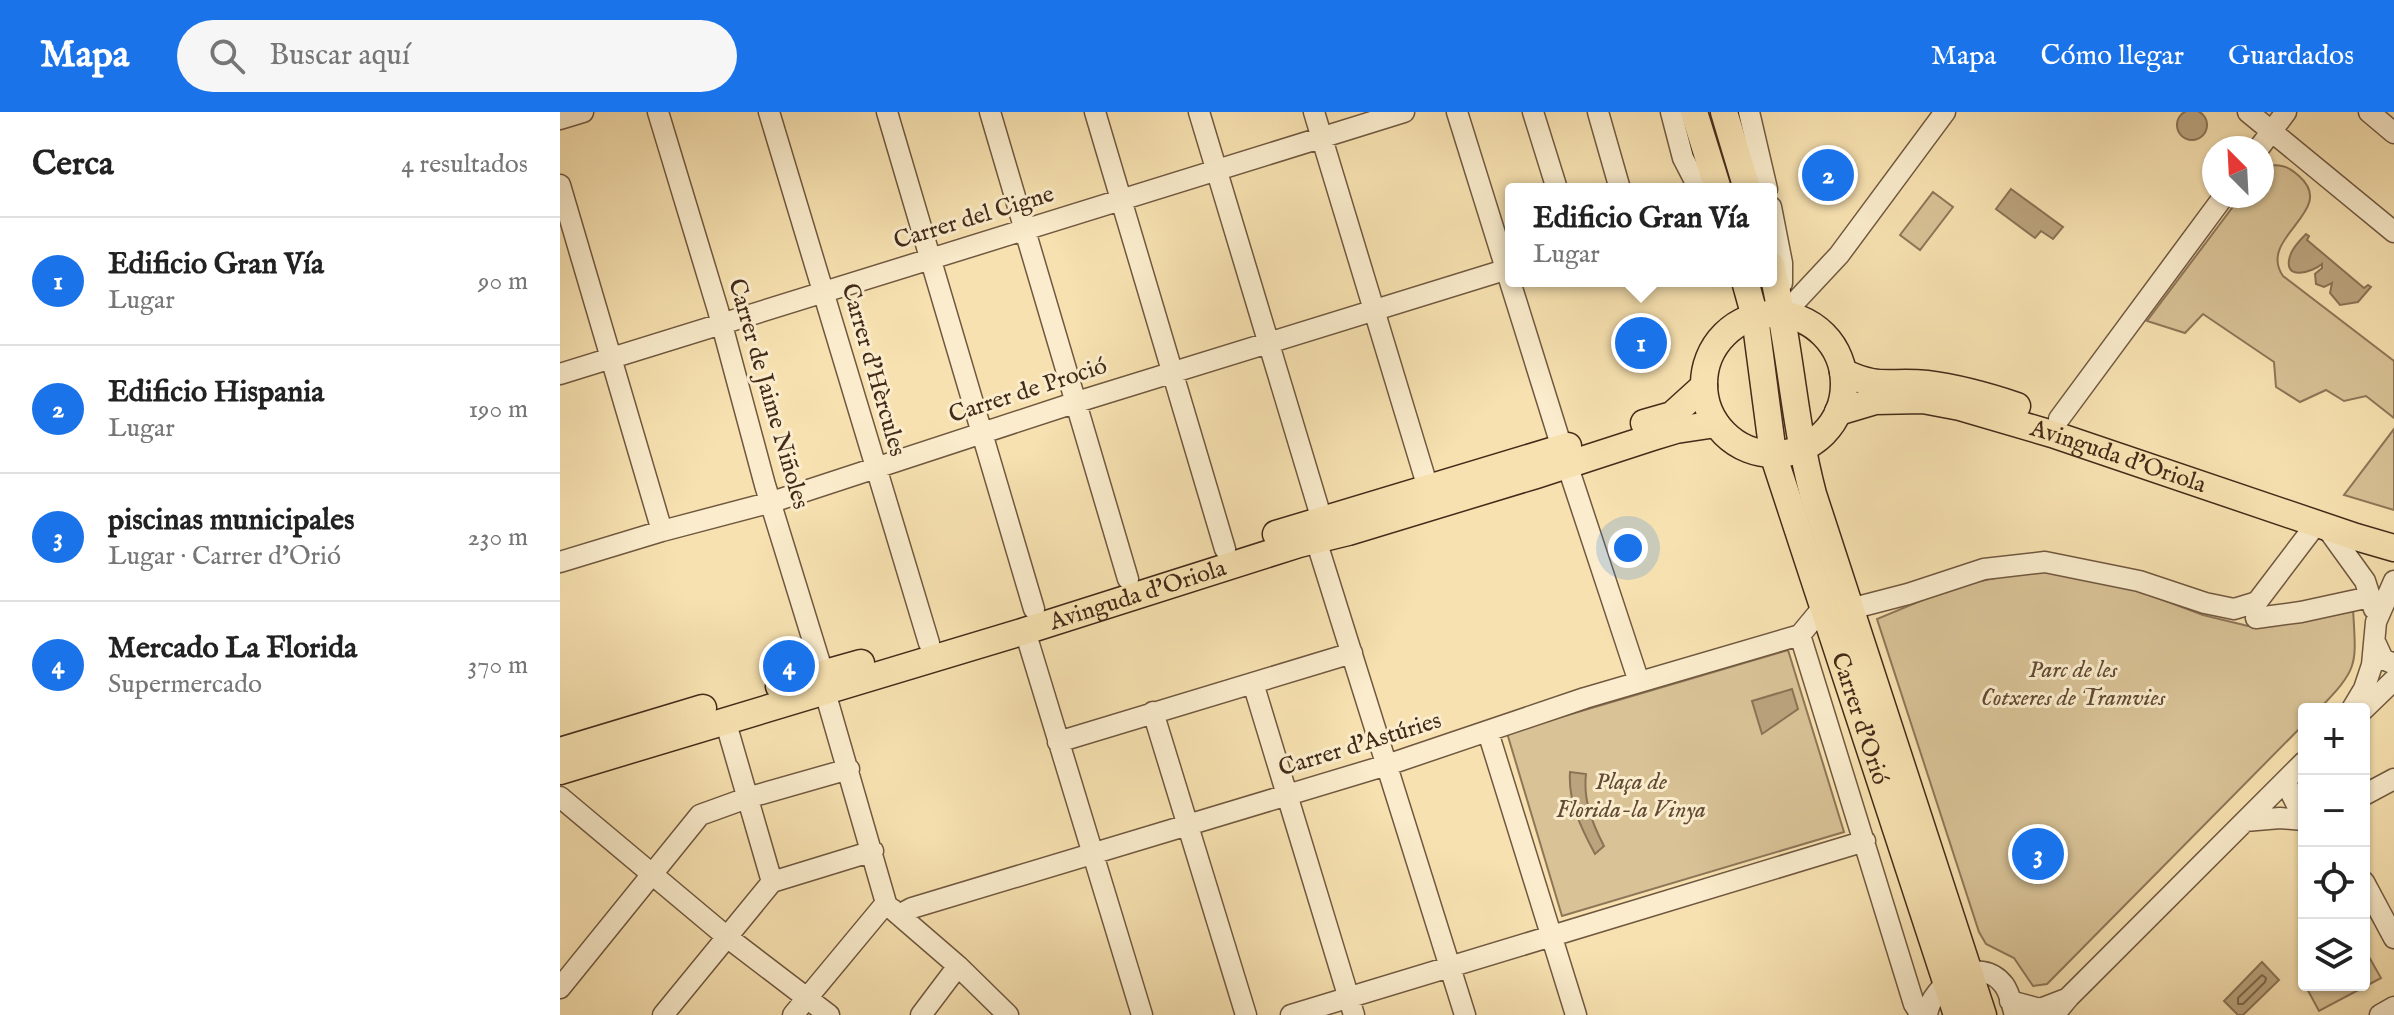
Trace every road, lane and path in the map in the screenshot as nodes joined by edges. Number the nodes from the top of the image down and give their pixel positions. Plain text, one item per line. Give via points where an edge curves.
1 (583, 112) edge
2 (658, 112) edge
3 (769, 112) edge
4 (887, 112) edge
5 (990, 112) edge
6 (1095, 112) edge
7 (1199, 112) edge
8 (1314, 112) edge
9 (1404, 112) edge
10 (1457, 112) edge
11 (1533, 112) edge
12 (1598, 112) edge
13 (1671, 112) edge
14 (1694, 112) edge
15 (1724, 112) edge
16 (1749, 112) edge
17 (1945, 112) edge
18 (2248, 112) edge
19 (2286, 112) edge
20 (2369, 112) edge
21 (560, 119) edge
22 (2394, 133) edge
23 (2263, 136) edge
24 (2268, 136) edge
25 (1321, 137) junction
26 (2274, 146) edge
27 (1216, 170) junction
28 (1555, 183) edge
29 (1618, 183) edge
30 (1696, 183) edge
31 (1716, 183) edge
32 (1745, 183) edge
33 (1766, 183) edge
34 (560, 185) edge
35 (1120, 200) junction
36 (2215, 208) edge
37 (1025, 229) junction
38 (2394, 232) edge
39 (1777, 238) edge
40 (930, 259) junction
41 (1505, 260) edge
42 (1505, 270) edge
43 (1513, 287) edge
44 (1747, 287) edge
45 (1776, 287) edge
46 (823, 292) junction
47 (1374, 309) junction
48 (1783, 315) junction
49 (1755, 317) junction
50 (720, 324) junction
51 (1267, 344) junction
52 (611, 358) junction
53 (1843, 372) junction
54 (1173, 373) junction
55 (560, 374) edge
56 (1704, 386) junction
57 (1077, 402) junction
58 (1838, 412) junction
59 (2059, 419) junction
60 (1716, 424) junction
61 (982, 434) junction
62 (1801, 448) junction
63 (1773, 454) junction
64 (1564, 456) junction
65 (874, 467) junction
66 (1428, 488) junction
67 (772, 502) junction
68 (2322, 525) junction
69 (2394, 529) edge
70 (1319, 530) junction
71 (662, 531) junction
72 (2394, 548) edge
73 (1225, 549) junction
74 (560, 561) edge
75 (1128, 579) junction
76 (2394, 581) edge
77 (2370, 597) junction
78 (1824, 606) junction
79 (1850, 609) junction
80 (2256, 618) dead end
81 (1030, 620) junction
82 (2376, 622) junction
83 (1800, 635) junction
84 (929, 643) junction
85 (2376, 644) junction
86 (1352, 653) junction
87 (2394, 664) edge
88 (2394, 680) edge
89 (824, 682) junction
90 (1639, 682) junction
91 (1253, 683) junction
92 (2356, 703) edge
93 (2370, 703) edge
94 (1153, 712) junction
95 (725, 720) junction
96 (1488, 732) junction
97 (1058, 742) junction
98 (560, 751) edge
99 (1387, 765) junction
100 (849, 769) junction
101 (2298, 770) edge
102 (560, 771) edge
103 (2394, 779) edge
104 (2370, 792) edge
105 (1285, 795) junction
106 (560, 797) edge
107 (747, 798) junction
108 (2298, 805) edge
109 (2298, 820) edge
110 (2245, 821) junction
111 (1188, 823) junction
112 (1865, 841) junction
113 (873, 851) junction
114 (1093, 853) junction
115 (652, 872) junction
116 (772, 882) junction
117 (2370, 893) edge
118 (893, 909) junction
119 (727, 937) junction
120 (1552, 937) junction
121 (2394, 938) edge
122 (958, 966) junction
123 (1450, 969) junction
124 (1958, 977) junction
125 (560, 988) edge
126 (807, 997) junction
127 (2069, 997) junction
128 (1351, 1007) edge
129 (2394, 1007) edge
130 (2012, 1008) edge
131 (663, 1015) edge
132 (793, 1015) edge
133 (829, 1015) edge
134 (921, 1015) edge
135 (1008, 1015) edge
136 (1142, 1015) edge
137 (1246, 1015) edge
138 (1291, 1015) edge
139 (1465, 1015) edge
140 (1576, 1015) edge
141 (1921, 1015) edge
142 (1927, 1015) edge
143 (1957, 1015) edge
144 (1983, 1015) edge
145 (2054, 1015) edge
146 (2380, 1015) edge

1 - 21 street
2 - 50 street, Carrer de Jaime Niñoles
3 - 46 street, Carrer d'Hèrcules
4 - 40 street
5 - 37 street
6 - 35 street
7 - 27 street
8 - 25 street
9 - 25 street, Carrer del Cigne
10 - 41 street
11 - 28 street
12 - 29 street
13 - 30 street
14 - 31 main road
15 - 32 main road
16 - 33 street
17 - 48 street via 1839,255
18 - 23 street
19 - 24 street
20 - 22 street
25 - 27 street, Carrer del Cigne
25 - 47 street
26 - 38 street
27 - 35 street, Carrer del Cigne
27 - 51 street
34 - 52 street
35 - 37 street, Carrer del Cigne
35 - 54 street
36 - 59 street
37 - 40 street, Carrer del Cigne
37 - 57 street
39 - 48 street
40 - 46 street, Carrer del Cigne
40 - 61 street
42 - 47 street, Carrer de Proció
43 - 64 street
44 - 49 main road, Carrer d'Orió
45 - 48 main road, Carrer d'Orió
46 - 50 street, Carrer del Cigne
46 - 65 street, Carrer d'Hèrcules
47 - 51 street, Carrer de Proció
47 - 66 street
48 - 49 main road
48 - 53 main road via 1822,333
48 - 62 main road, Carrer d'Orió
49 - 56 main road via 1717,343
49 - 63 main road, Carrer d'Orió
50 - 52 street, Carrer del Cigne
50 - 67 street, Carrer de Jaime Niñoles
51 - 54 street, Carrer de Proció
51 - 70 street
52 - 55 street, Carrer del Cigne
52 - 71 street
53 - 58 main road
53 - 59 main road, Avinguda d'Oriola via 1875,384 1968,390
54 - 57 street, Carrer de Proció
54 - 73 street
56 - 60 main road
56 - 64 main road, Avinguda d'Oriola via 1672,415
57 - 61 street, Carrer de Proció
57 - 75 street
58 - 62 main road via 1823,434
58 - 68 main road, Avinguda d'Oriola via 1875,401 1923,400 1960,407
59 - 69 main road, Avinguda d'Oriola
60 - 63 main road via 1751,451
60 - 64 main road, Avinguda d'Oriola
61 - 65 street, Carrer de Proció
61 - 81 street
62 - 63 main road
62 - 79 main road, Carrer d'Orió
63 - 78 main road, Carrer d'Orió
64 - 66 main road, Avinguda d'Oriola
64 - 70 main road, Avinguda d'Oriola
64 - 90 street
65 - 67 street, Carrer de Proció
65 - 84 street, Carrer d'Hèrcules
66 - 70 main road, Avinguda d'Oriola
67 - 71 street, Carrer de Proció
67 - 89 street, Carrer de Jaime Niñoles
68 - 72 main road, Avinguda d'Oriola
68 - 77 street via 2365,581
68 - 79 street via 2257,602 2234,609 2139,581 2045,562 1984,569
70 - 73 main road, Avinguda d'Oriola
70 - 81 main road, Avinguda d'Oriola
70 - 86 street
71 - 74 street, Carrer de Proció
73 - 75 main road, Avinguda d'Oriola
75 - 81 main road, Avinguda d'Oriola
76 - 82 street
77 - 80 street
77 - 82 street
78 - 83 street
78 - 124 main road, Carrer d'Orió
79 - 124 main road, Carrer d'Orió
81 - 84 main road, Avinguda d'Oriola
81 - 89 main road, Avinguda d'Oriola
81 - 97 street
82 - 85 street
83 - 90 street, Carrer d'Astúries
83 - 112 street, Carrer d'Orió
84 - 89 main road, Avinguda d'Oriola
85 - 87 street via 2383,659
85 - 92 street
86 - 91 street
86 - 99 street
88 - 93 street
89 - 95 main road, Avinguda d'Oriola
89 - 98 main road, Avinguda d'Oriola
89 - 100 street, Carrer de Jaime Niñoles
90 - 96 street, Carrer d'Astúries
91 - 94 street
91 - 105 street
94 - 97 street
94 - 111 street
95 - 102 main road, Avinguda d'Oriola
95 - 107 street
96 - 99 street, Carrer d'Astúries
96 - 120 street
97 - 114 street
99 - 105 street, Carrer d'Astúries
99 - 123 street
100 - 107 street
100 - 113 street, Carrer de Jaime Niñoles
101 - 108 street
101 - 110 street
103 - 104 street
105 - 111 street, Carrer d'Astúries
105 - 128 street
106 - 115 street
107 - 115 street via 700,815
107 - 116 street
109 - 110 street
110 - 127 street
111 - 114 street, Carrer d'Astúries
111 - 137 street
112 - 120 street
112 - 141 street, Carrer d'Orió
113 - 116 street
113 - 118 street, Carrer de Jaime Niñoles
114 - 118 street, Carrer d'Astúries via 912,908
114 - 136 street
115 - 119 street
115 - 125 street
116 - 119 street
117 - 121 street
118 - 122 street
118 - 126 street
119 - 126 street
119 - 131 street
120 - 123 street
120 - 140 street
122 - 134 street
122 - 135 street
123 - 128 street
123 - 139 street
124 - 130 street via 1983,973 1999,980
124 - 142 street via 1928,1004
124 - 143 main road, Carrer d'Orió
124 - 144 main road, Carrer d'Orió
126 - 132 street
126 - 133 street
127 - 130 street via 2040,1009
127 - 145 street
128 - 138 street
129 - 146 street

